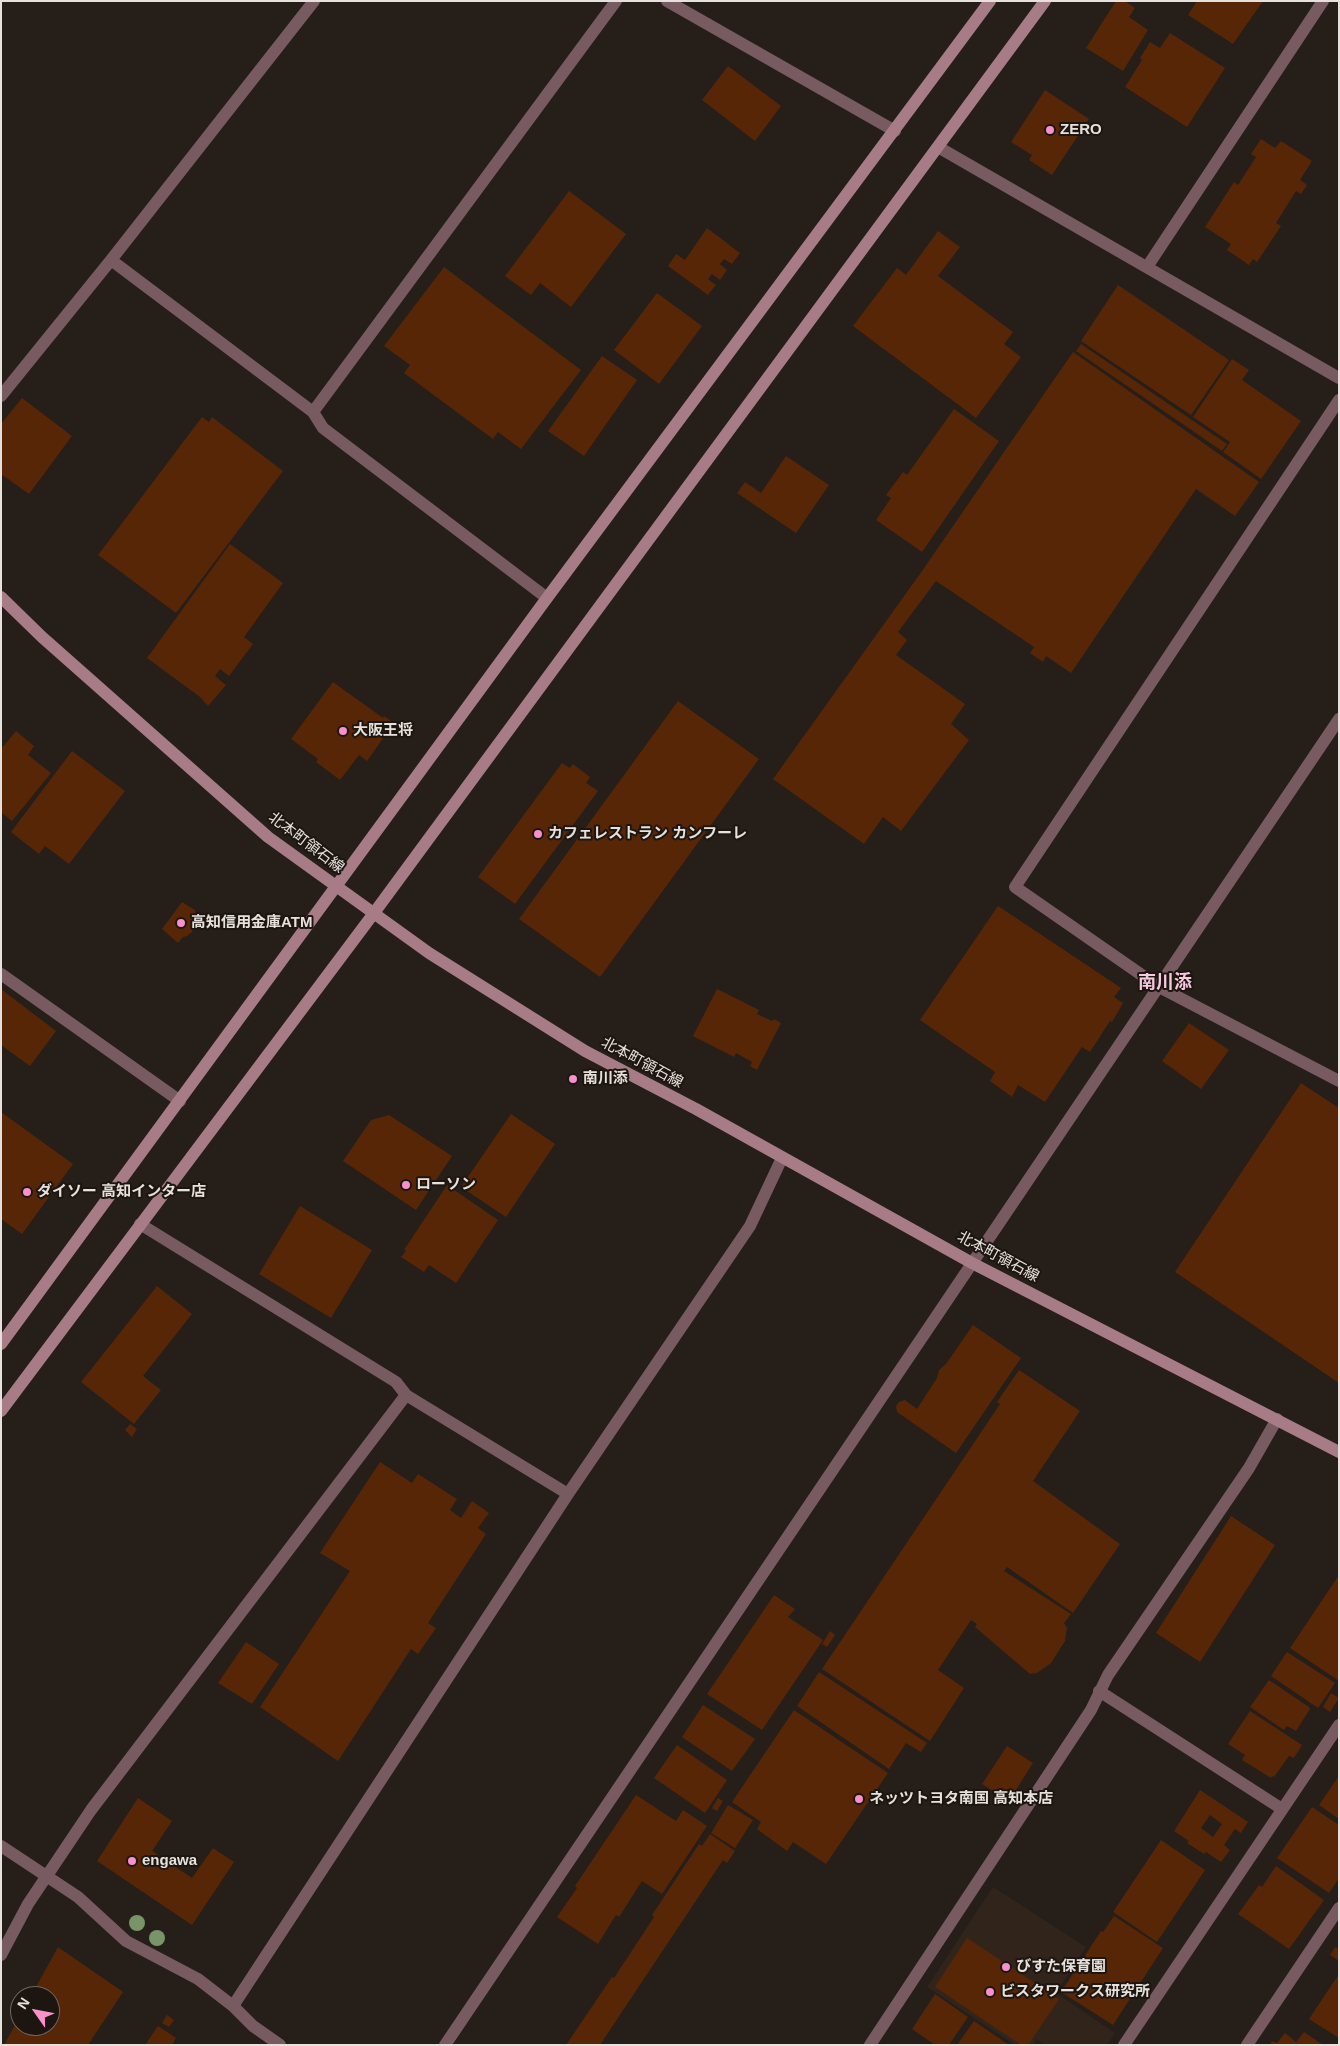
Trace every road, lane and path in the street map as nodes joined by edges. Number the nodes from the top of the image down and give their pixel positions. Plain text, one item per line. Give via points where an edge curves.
1 (314, 1) edge
2 (616, 1) edge
3 (667, 1) edge
4 (990, 1) edge
5 (1045, 1) edge
6 (1323, 1) edge
7 (895, 131) junction
8 (938, 147) junction
9 (111, 260) junction
10 (1147, 267) junction
11 (1339, 378) edge
12 (1, 396) edge
13 (1339, 400) edge
14 (313, 412) junction
15 (1, 597) edge
16 (547, 598) junction
17 (1339, 719) edge
18 (336, 886) junction
19 (374, 913) junction
20 (1, 974) edge
21 (1158, 987) junction
22 (1339, 1081) edge
23 (180, 1101) junction
24 (782, 1158) junction
25 (140, 1224) junction
26 (972, 1263) junction
27 (1, 1344) edge
28 (406, 1395) junction
29 (1, 1411) edge
30 (1277, 1419) junction
31 (1338, 1450) edge
32 (568, 1494) junction
33 (1099, 1691) junction
34 (1339, 1726) edge
35 (1282, 1808) junction
36 (1, 1846) edge
37 (46, 1876) junction
38 (1339, 1908) edge
39 (1, 1955) edge
40 (233, 2006) junction
41 (280, 2045) edge
42 (445, 2045) edge
43 (870, 2045) edge
44 (1124, 2045) edge
45 (1247, 2045) edge

1 - 9 street
2 - 14 street
3 - 7 street
4 - 7 street
5 - 8 street
6 - 10 street
7 - 16 street
8 - 10 street
8 - 19 street
9 - 12 street
9 - 14 street
10 - 11 street
13 - 21 street via 1015,887
14 - 16 street via 323,428
15 - 18 street, 北本町領石線 via 268,837
16 - 18 street
17 - 21 street
18 - 19 street, 北本町領石線
18 - 23 street
19 - 24 street, 北本町領石線 via 429,953 585,1051
19 - 25 street
20 - 23 street
21 - 22 street
21 - 26 street
23 - 27 street
24 - 26 street, 北本町領石線
24 - 32 street via 750,1226
25 - 28 street via 396,1382
25 - 29 street
26 - 30 street, 北本町領石線
26 - 42 street
28 - 32 street
28 - 37 street via 91,1810
30 - 31 street, 北本町領石線
30 - 33 street via 1248,1468
32 - 40 street
33 - 35 street
33 - 43 street via 1091,1710
34 - 35 street
35 - 44 street
36 - 37 street
37 - 39 street
37 - 40 street via 78,1897 126,1941 198,1979
38 - 45 street
40 - 41 street via 253,2026

